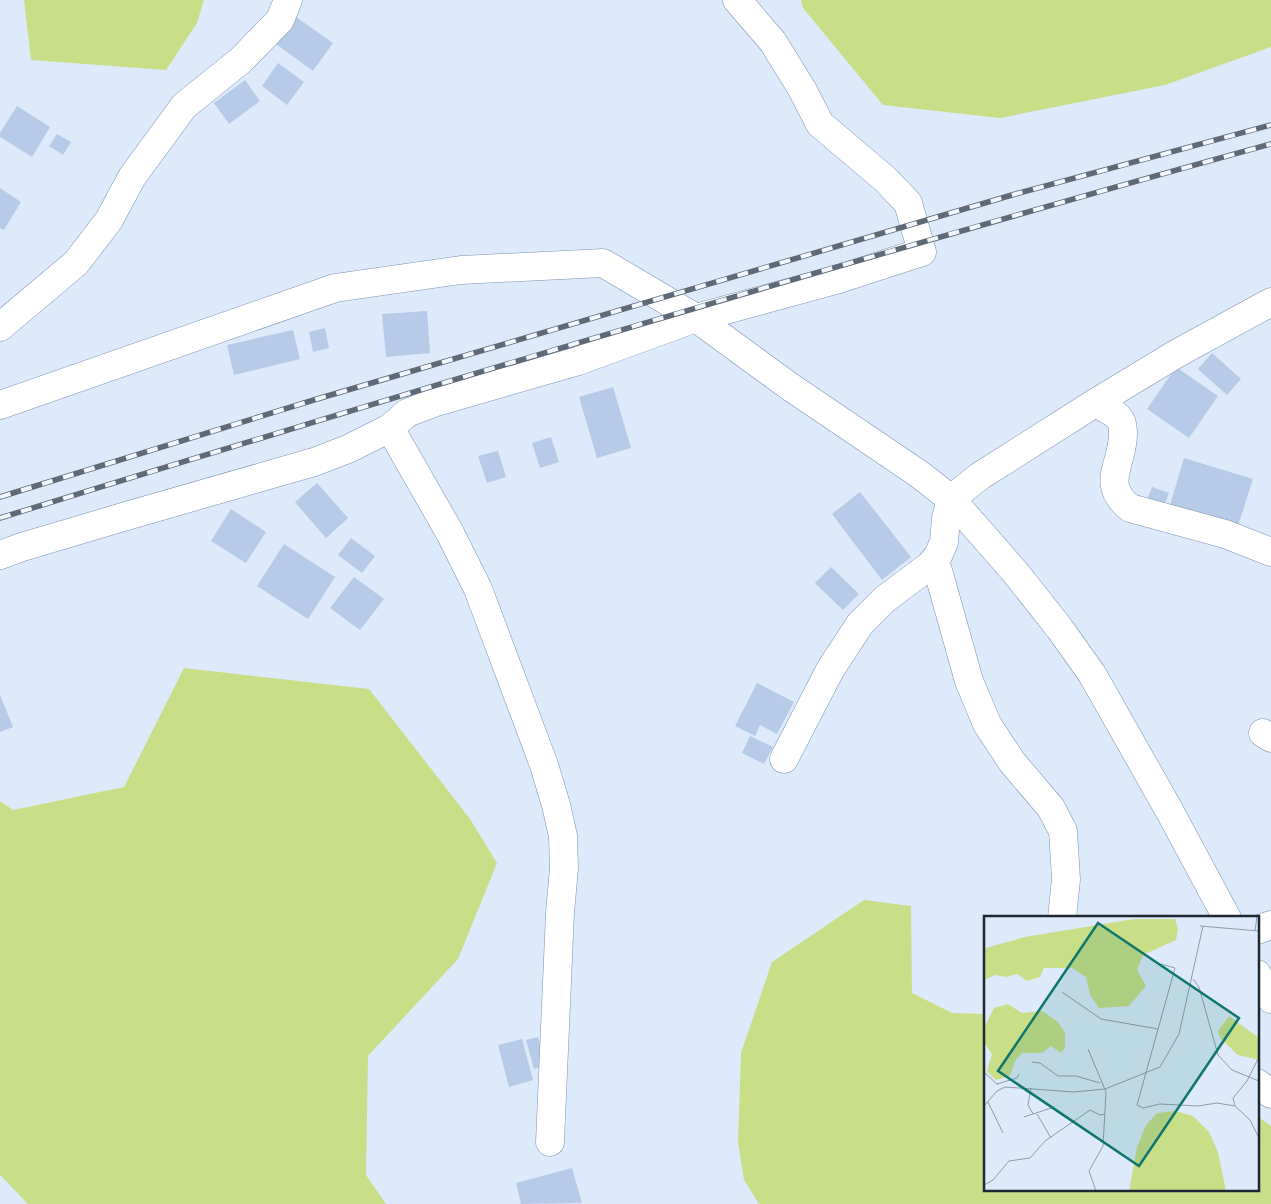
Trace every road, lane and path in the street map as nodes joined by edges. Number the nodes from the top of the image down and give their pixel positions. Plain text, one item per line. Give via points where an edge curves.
1 (288, 0) edge
2 (737, 0) edge
3 (1271, 302) edge
4 (696, 318) junction
5 (0, 327) edge
6 (1095, 403) junction
7 (0, 405) edge
8 (390, 428) junction
9 (951, 499) junction
10 (1271, 552) edge
11 (0, 555) edge
12 (935, 560) junction
13 (784, 760) dead end
14 (1062, 916) edge
15 (1226, 916) edge
16 (1271, 925) edge
17 (1258, 930) edge
18 (1258, 976) edge
19 (1271, 999) edge
20 (1258, 1083) edge
21 (1271, 1094) edge
22 (550, 1142) dead end

1 - 5 street via 280,20 241,60 184,106 132,177 109,220 76,263
2 - 4 street via 772,42 820,124 908,203 922,252 839,279
3 - 6 street
4 - 7 street via 603,263 416,275 335,288
4 - 8 street via 578,361 421,408 407,414
4 - 9 street
6 - 9 street via 980,476
6 - 10 street via 1115,414 1123,427 1124,443 1114,482 1120,500 1130,508 1225,534
8 - 11 street via 314,462
8 - 22 street via 478,589 556,805 564,868
9 - 12 street via 944,542
9 - 15 street via 1015,572 1092,674
12 - 13 street via 885,599 860,624 830,670
12 - 14 street via 969,681 987,724 1012,762 1051,808 1063,831 1066,879
16 - 17 street
18 - 19 street
20 - 21 street

